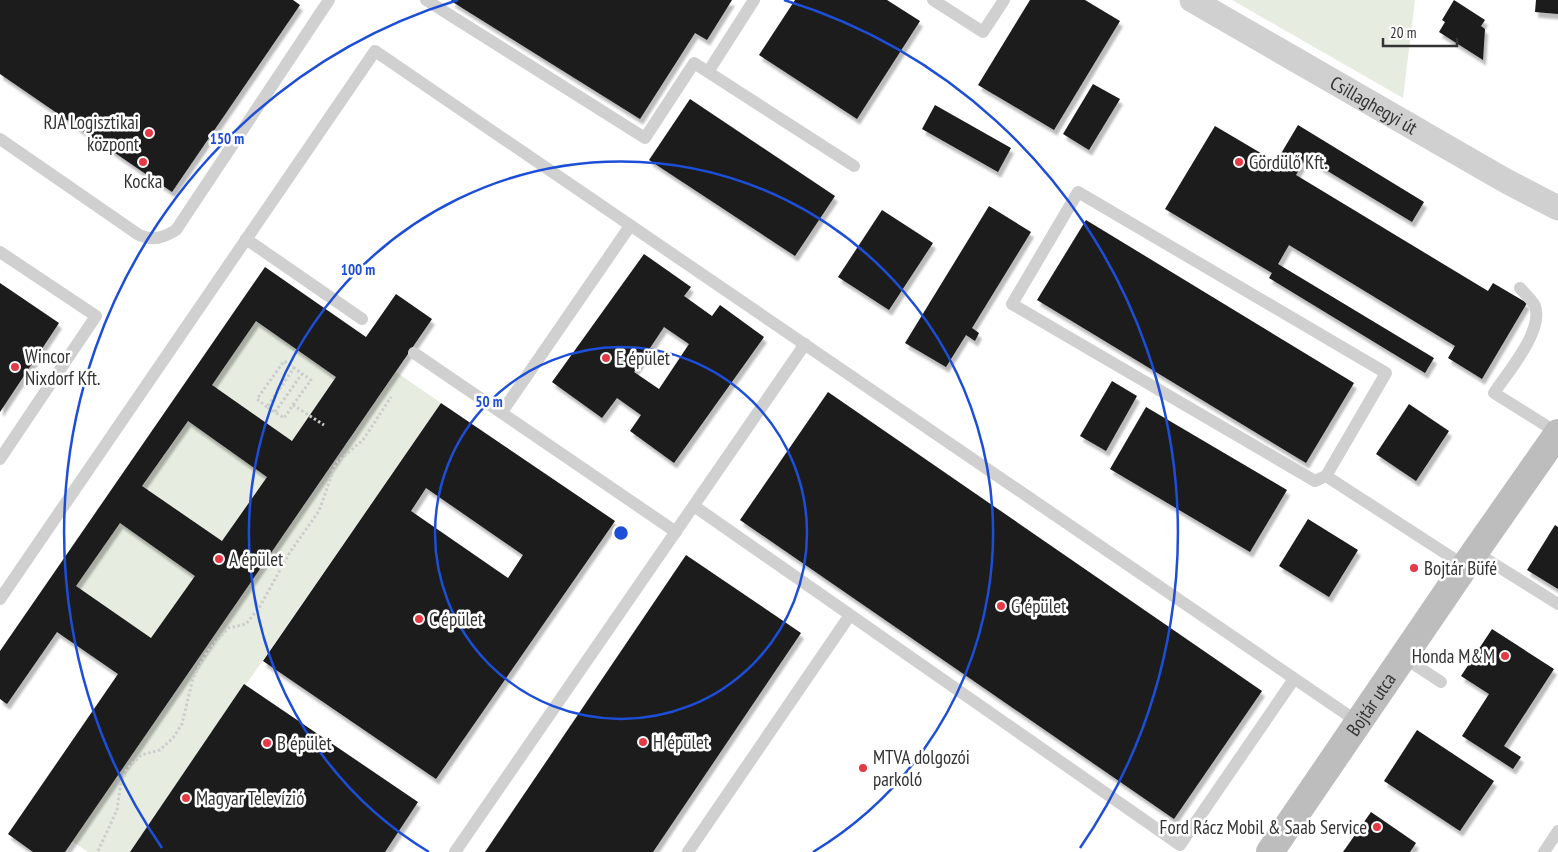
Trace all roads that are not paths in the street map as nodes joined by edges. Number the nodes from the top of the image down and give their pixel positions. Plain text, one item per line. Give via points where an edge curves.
1 (329, 0) edge
2 (426, 0) edge
3 (754, 0) edge
4 (934, 0) edge
5 (1004, 0) edge
6 (1192, 0) edge
7 (708, 72) junction
8 (0, 139) edge
9 (854, 166) dead end
10 (1558, 208) edge
11 (630, 226) junction
12 (246, 239) junction
13 (0, 252) edge
14 (1520, 288) dead end
15 (362, 319) dead end
16 (806, 344) junction
17 (414, 353) dead end
18 (502, 412) junction
19 (1558, 433) edge
20 (0, 458) edge
21 (1326, 476) junction
22 (694, 506) junction
23 (676, 532) junction
24 (1470, 559) junction
25 (0, 599) edge
26 (1558, 604) edge
27 (850, 615) junction
28 (1402, 657) junction
29 (1294, 679) junction
30 (1441, 682) dead end
31 (1358, 722) junction
32 (1558, 831) edge
33 (455, 852) edge
34 (688, 852) edge
35 (1270, 852) edge
36 (1544, 852) edge

1 - 8 lane via 176,230 168,236 157,239 139,234
2 - 7 lane via 645,138 694,62
3 - 7 lane
4 - 5 lane via 983,32
6 - 10 street, Csillaghegyi út
7 - 9 lane
11 - 12 lane via 375,50
11 - 16 lane
11 - 18 lane
12 - 15 lane
12 - 25 lane
13 - 20 lane via 96,316
14 - 19 lane via 1534,306 1536,319 1532,336 1494,393
16 - 22 lane
16 - 29 lane
17 - 18 lane
18 - 23 lane
19 - 24 street, Bojtár utca
21 - 21 lane via 1386,373 1078,192 1012,304 1315,481
21 - 24 lane
22 - 23 lane
22 - 27 lane
23 - 33 lane
24 - 26 lane
24 - 28 street, Bojtár utca
27 - 29 lane via 1180,845
27 - 34 lane
28 - 30 lane
28 - 31 street, Bojtár utca
29 - 31 lane
31 - 35 street, Bojtár utca
32 - 36 lane

